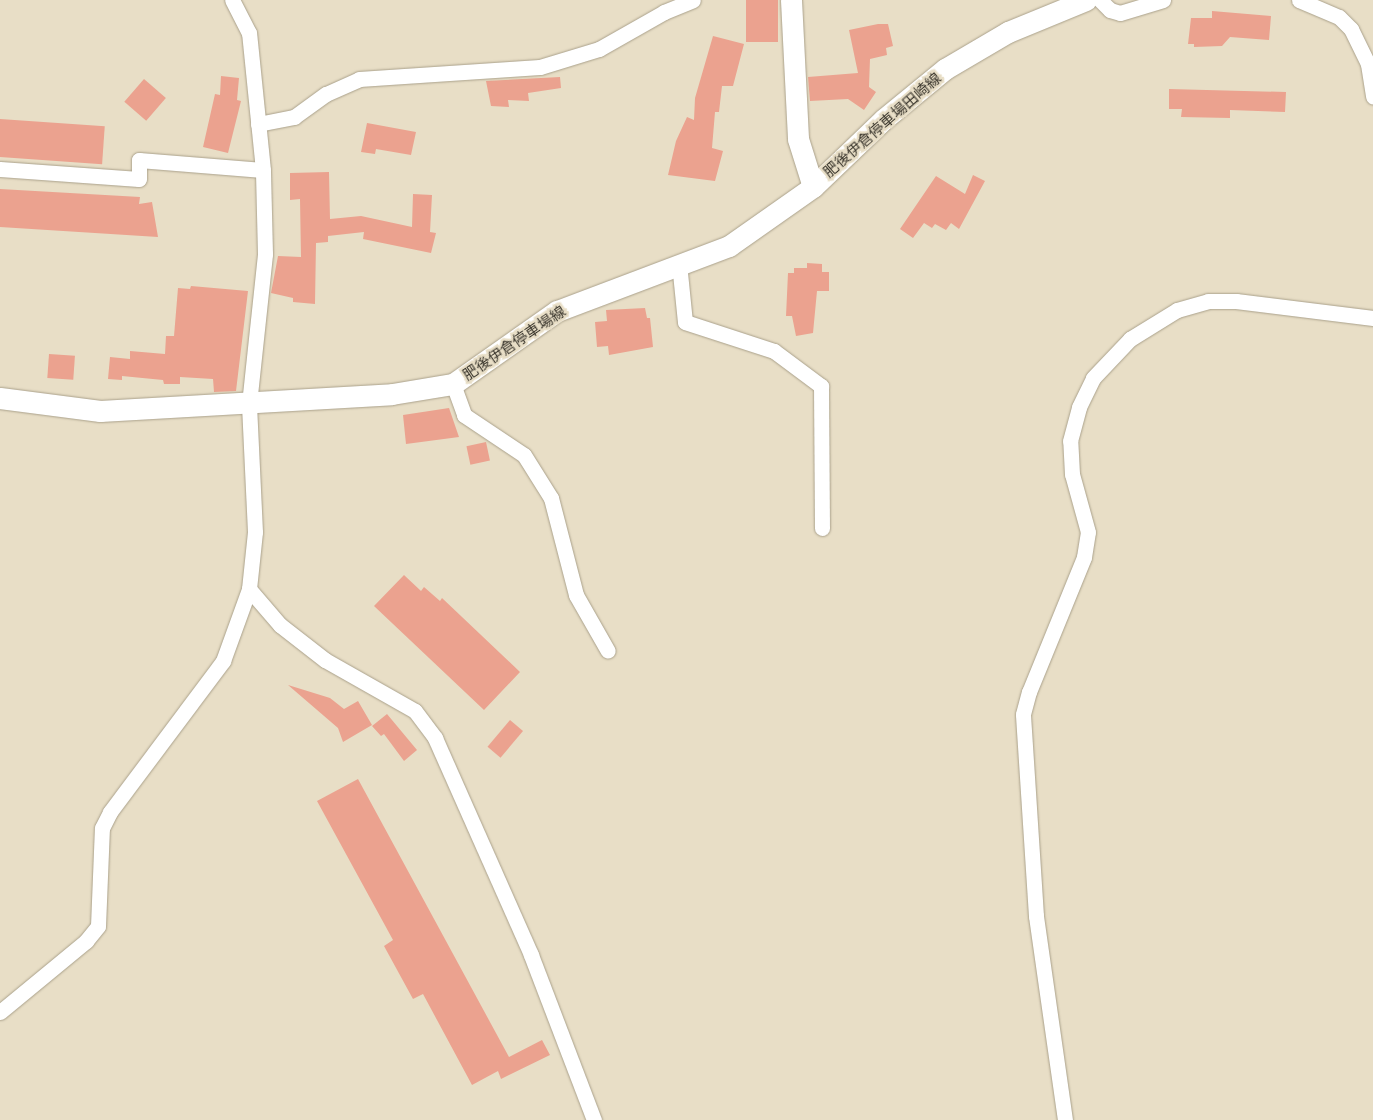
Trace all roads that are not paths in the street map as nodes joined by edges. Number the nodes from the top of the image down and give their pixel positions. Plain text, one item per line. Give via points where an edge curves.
1 (232, 0) edge
2 (693, 0) edge
3 (791, 0) edge
4 (1086, 0) edge
5 (1100, 0) edge
6 (1163, 0) edge
7 (1299, 0) edge
8 (1373, 97) edge
9 (258, 124) junction
10 (0, 170) edge
11 (263, 170) junction
12 (813, 187) junction
13 (679, 263) junction
14 (1373, 318) edge
15 (453, 384) junction
16 (0, 398) edge
17 (249, 404) junction
18 (822, 528) dead end
19 (249, 589) junction
20 (608, 651) dead end
21 (0, 1012) edge
22 (594, 1120) edge
23 (1065, 1120) edge

1 - 9 street via 249,33
2 - 9 street via 664,12 600,49 540,67 359,79 326,94 294,117
3 - 12 main road via 798,139
4 - 12 main road, 肥後伊倉停車場田崎線 via 1008,32 945,69 884,119
5 - 6 street via 1120,14
7 - 8 street via 1339,17 1351,29 1368,64
9 - 11 street
10 - 11 street via 139,179 139,160
11 - 17 street via 265,254
12 - 13 main road, 肥後伊倉停車場線 via 728,246
13 - 15 main road, 肥後伊倉停車場線 via 557,311
13 - 18 street via 685,322 774,351 821,386
14 - 23 street via 1236,301 1208,301 1177,310 1130,339 1093,378 1079,407 1070,441 1072,474 1088,532 1084,557 1029,692 1024,714 1036,916
15 - 17 main road, 肥後伊倉停車場線 via 392,394
15 - 20 street via 464,415 524,456 551,498 576,595
16 - 17 main road, 肥後伊倉停車場線 via 100,411
17 - 19 street via 255,532
19 - 21 street via 224,662 110,812 102,828 98,926 86,941
19 - 22 street via 280,625 325,660 415,711 435,738 531,955

